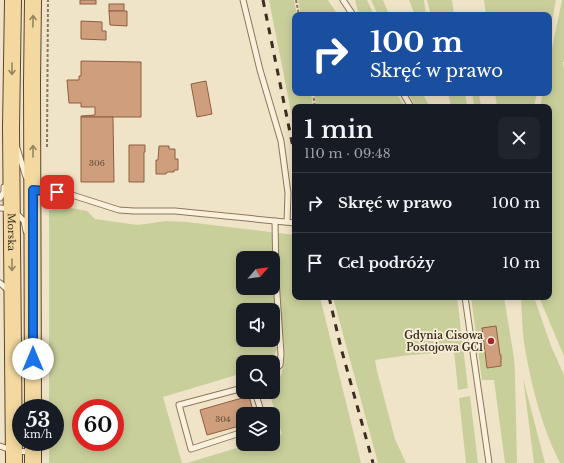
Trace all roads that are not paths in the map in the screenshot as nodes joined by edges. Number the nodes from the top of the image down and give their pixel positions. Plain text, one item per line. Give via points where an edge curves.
1 (13, 0) edge
2 (33, 0) edge
3 (243, 0) edge
4 (343, 0) edge
5 (350, 12) edge
6 (11, 128) junction
7 (33, 190) junction
8 (0, 198) edge
9 (6, 208) edge
10 (275, 221) junction
11 (287, 222) junction
12 (292, 223) edge
13 (33, 273) junction
14 (0, 283) edge
15 (12, 294) junction
16 (465, 300) edge
17 (280, 364) edge
18 (236, 390) edge
19 (33, 399) edge
20 (236, 434) edge
21 (33, 452) edge
22 (9, 454) edge
23 (489, 463) edge

1 -> 6 main road, Morska
7 -> 2 main road, Morska
3 - 11 lane via 281,141 288,193
4 - 5 lane
6 - 7 lane via 26,178
6 - 8 lane via 4,192
6 - 9 main road, Morska
7 - 10 lane via 72,195 118,210 175,211
7 - 13 main road, Morska
9 - 13 lane via 24,221
9 -> 15 main road, Morska
10 - 11 lane
10 - 17 lane
11 - 12 lane
13 - 19 main road, Morska
14 - 15 lane
15 - 22 main road, Morska
16 - 23 lane
18 - 20 lane via 179,404 191,449
21 - 22 lane

